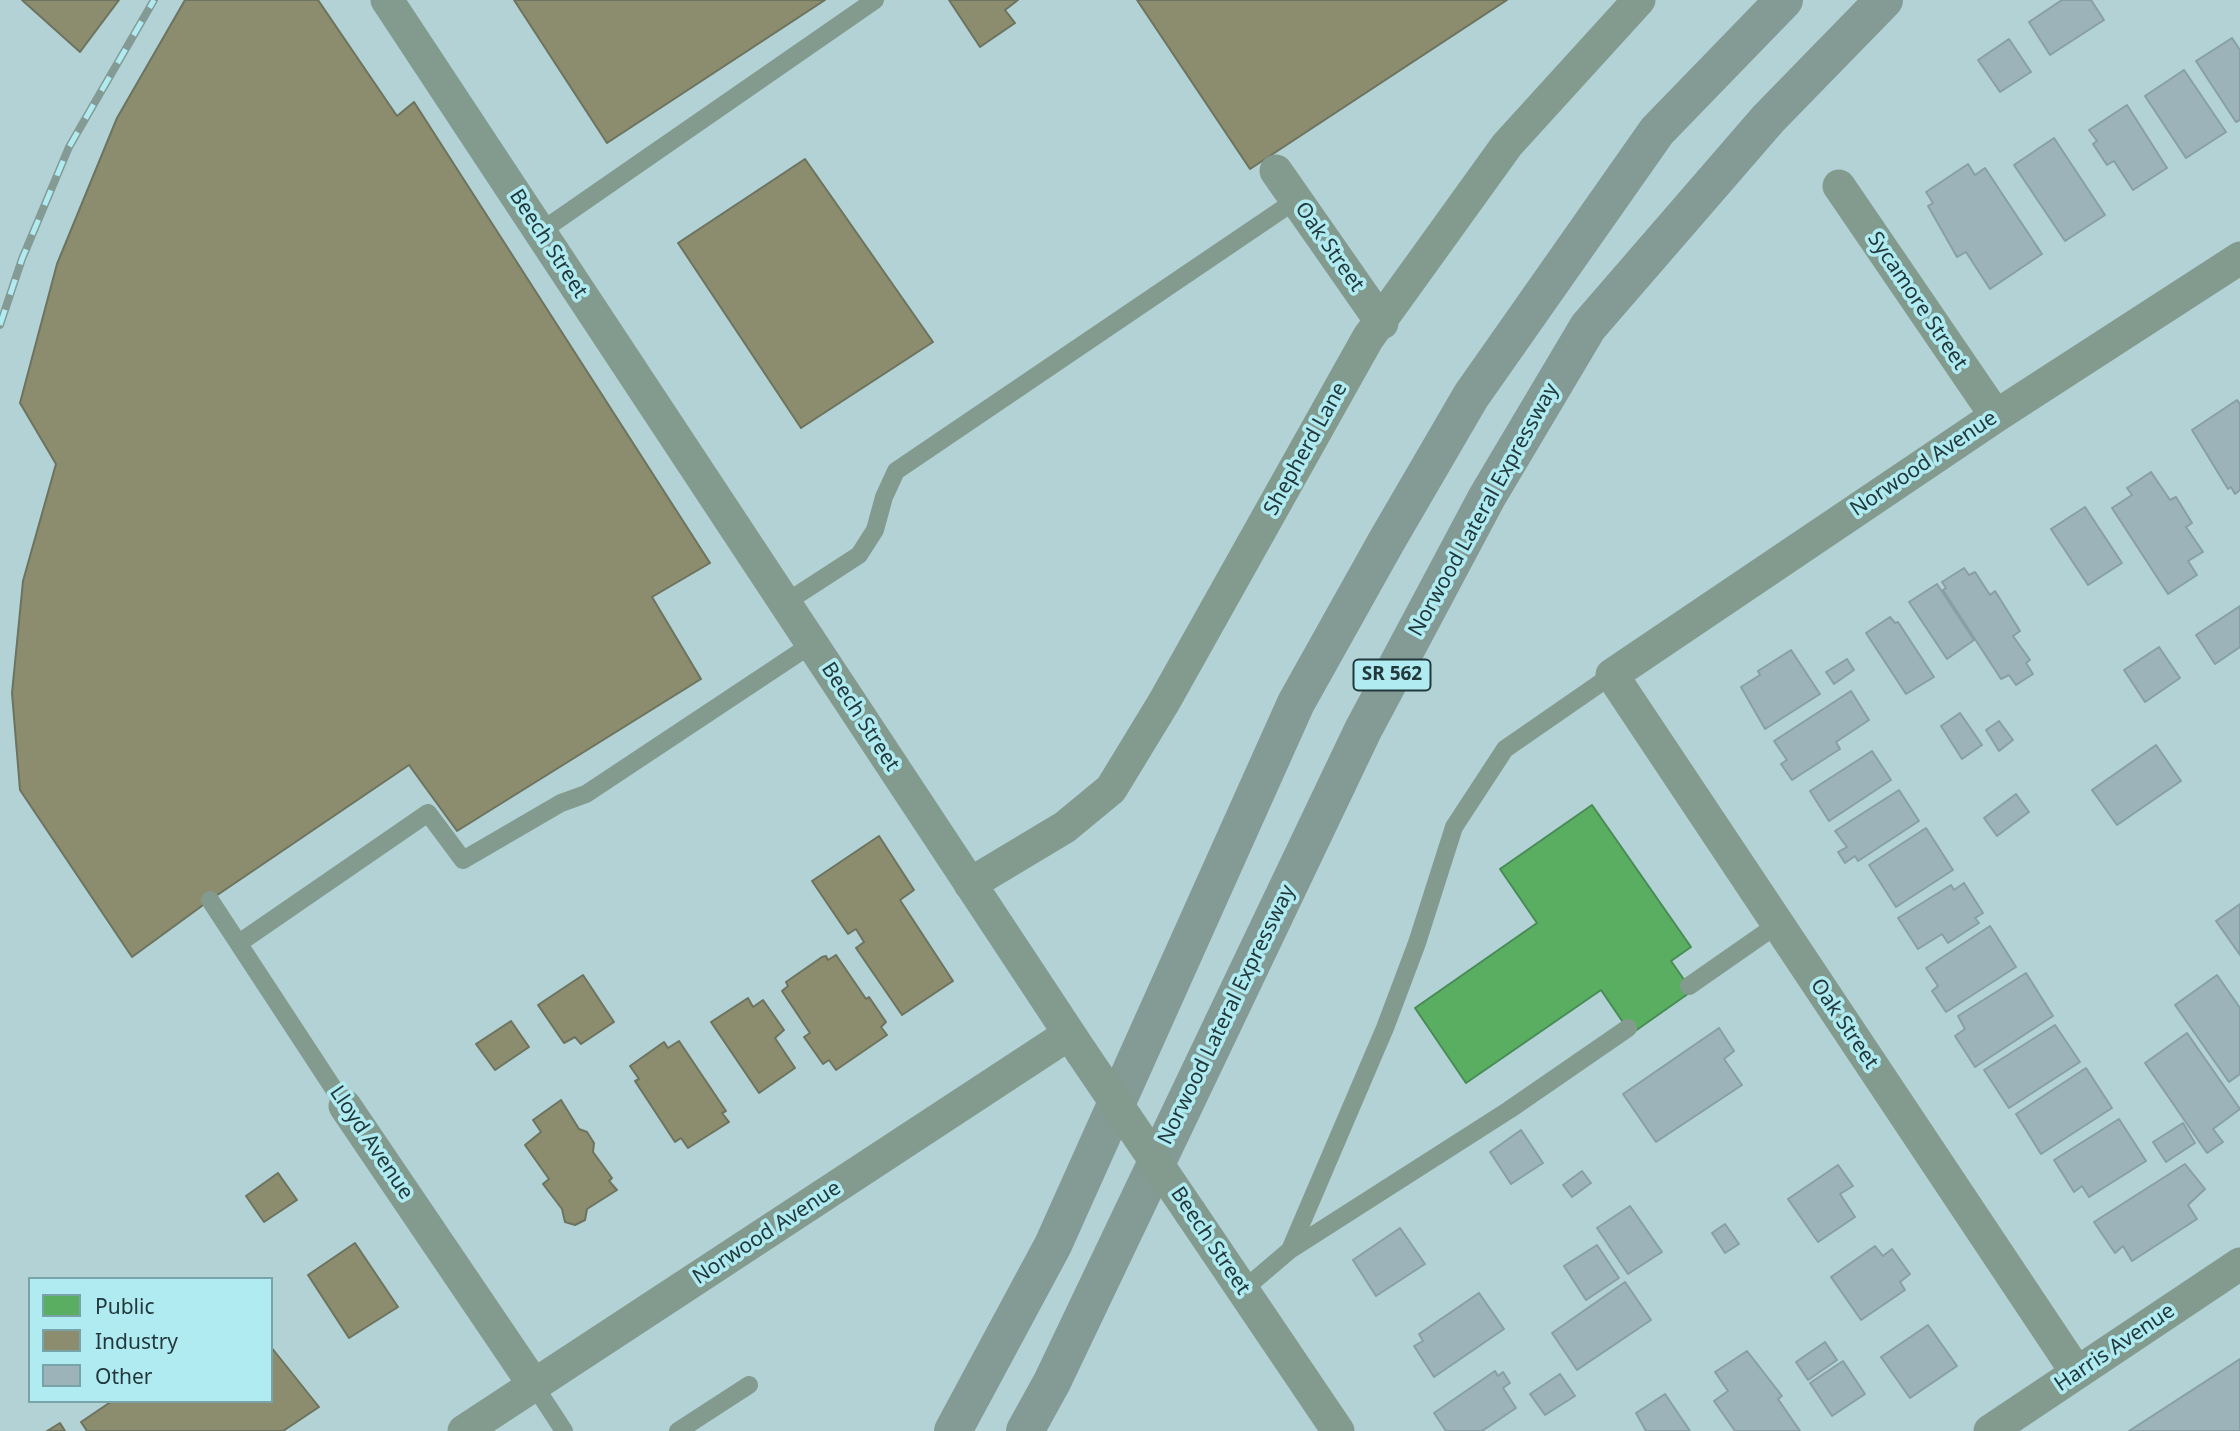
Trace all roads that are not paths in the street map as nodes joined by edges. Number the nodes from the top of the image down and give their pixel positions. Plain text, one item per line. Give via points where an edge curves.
1 (387, 0) edge
2 (875, 0) edge
3 (1639, 0) edge
4 (1784, 0) edge
5 (1884, 0) edge
6 (1276, 171) dead end
7 (1839, 186) dead end
8 (1296, 200) junction
9 (540, 232) junction
10 (2240, 258) edge
11 (1382, 323) junction
12 (1996, 416) junction
13 (785, 603) junction
14 (812, 644) junction
15 (1612, 675) junction
16 (970, 884) junction
17 (210, 900) dead end
18 (1778, 924) junction
19 (239, 943) junction
20 (1689, 986) dead end
21 (1628, 1028) dead end
22 (1076, 1044) junction
23 (345, 1105) joint
24 (1290, 1250) junction
25 (2240, 1264) edge
26 (1243, 1290) junction
27 (2077, 1373) junction
28 (534, 1385) junction
29 (749, 1385) dead end
30 (464, 1431) edge
31 (564, 1431) edge
32 (678, 1431) edge
33 (953, 1431) edge
34 (1025, 1431) edge
35 (1338, 1431) edge
36 (1990, 1431) edge

1 - 9 street, Beech Street
2 - 9 lane
3 - 11 street, Shepherd Lane via 1507,145
4 - 33 highway, SR 562 via 1657,131 1471,396 1386,542 1296,704 1053,1245
5 - 34 highway, Norwood Lateral Expressway / SR 562 via 1758,130 1582,339 1487,497 1363,730
6 - 8 street, Oak Street
7 - 12 street, Sycamore Street
8 - 11 street, Oak Street
8 - 13 lane via 896,471 875,530 859,555
9 - 13 street, Beech Street
10 - 12 street, Norwood Avenue
11 - 16 street, Shepherd Lane via 1368,338 1111,789 1065,827
12 - 15 street, Norwood Avenue
13 - 14 street, Beech Street
14 - 16 street, Beech Street
14 - 19 lane via 586,793 463,860 429,814
15 - 18 street, Oak Street
15 - 24 lane via 1505,749 1454,827 1385,1028
16 - 22 street, Beech Street
17 - 19 lane, Lloyd Avenue
18 - 20 lane
18 - 27 street, Oak Street
19 - 23 lane, Lloyd Avenue
21 - 24 lane
22 - 26 street, Beech Street, bridge
22 - 28 street, Norwood Avenue
23 - 28 street, Lloyd Avenue
24 - 26 lane
25 - 27 street, Harris Avenue
26 - 35 street, Beech Street
27 - 36 street, Harris Avenue
28 - 30 street, Norwood Avenue
28 - 31 lane
29 - 32 lane

